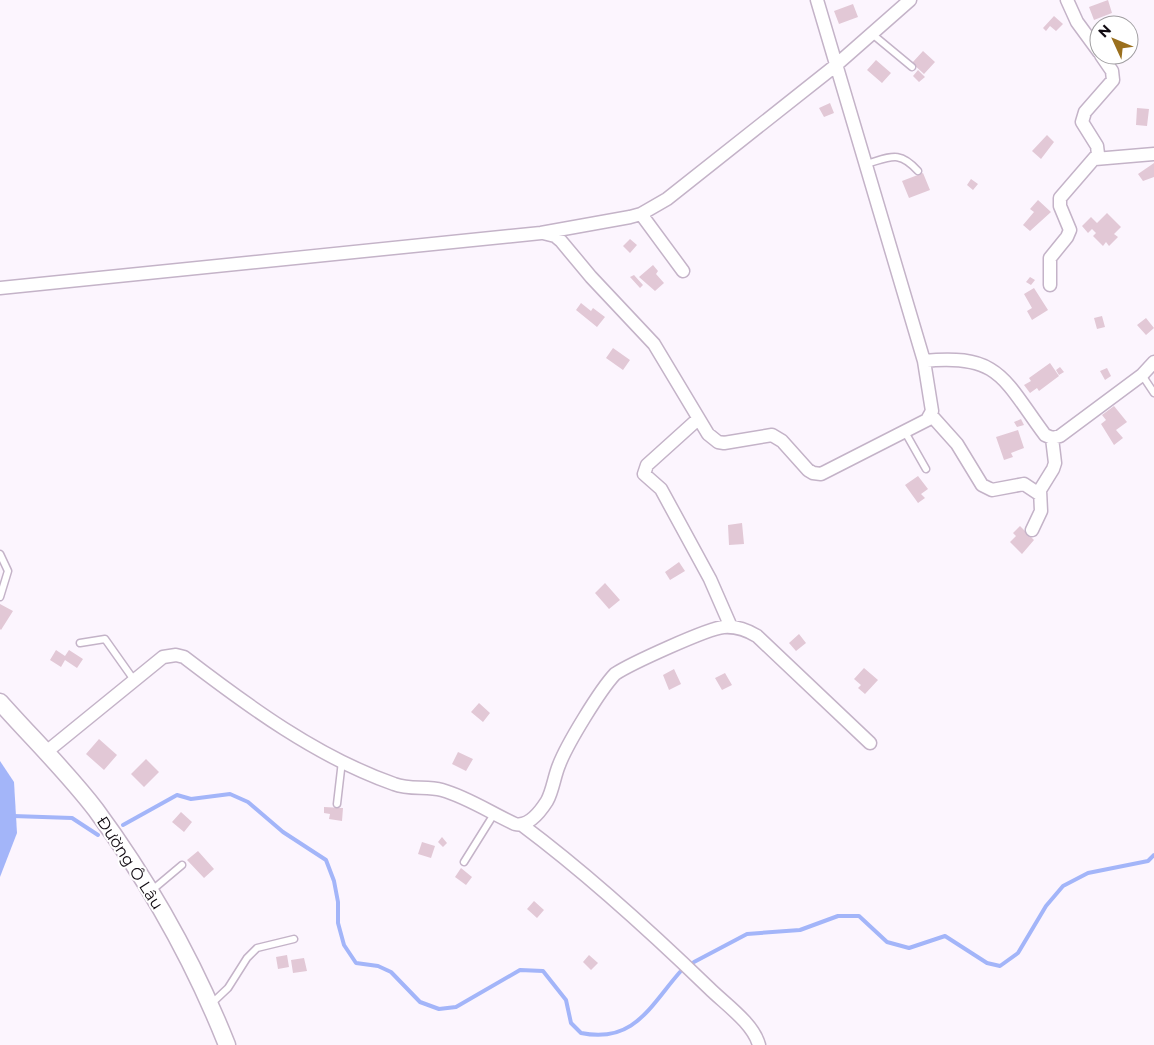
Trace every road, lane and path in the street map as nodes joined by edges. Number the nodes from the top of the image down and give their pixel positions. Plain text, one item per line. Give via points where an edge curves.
1 (817, 0) edge
2 (910, 0) edge
3 (1067, 0) edge
4 (871, 33) junction
5 (1089, 38) edge
6 (1108, 65) edge
7 (835, 66) junction
8 (912, 68) dead end
9 (1154, 154) edge
10 (1096, 159) junction
11 (866, 164) junction
12 (918, 171) dead end
13 (641, 214) junction
14 (541, 233) junction
15 (683, 271) dead end
16 (1050, 285) dead end
17 (0, 288) edge
18 (924, 361) junction
19 (1154, 362) edge
20 (1142, 375) junction
21 (1154, 393) edge
22 (931, 415) junction
23 (698, 419) junction
24 (905, 432) junction
25 (1052, 438) junction
26 (926, 470) dead end
27 (1039, 494) junction
28 (1032, 530) dead end
29 (0, 554) edge
30 (0, 597) edge
31 (731, 627) junction
32 (80, 644) dead end
33 (134, 680) junction
34 (0, 702) edge
35 (870, 743) dead end
36 (45, 753) junction
37 (342, 761) junction
38 (338, 804) dead end
39 (494, 814) junction
40 (522, 825) junction
41 (464, 862) dead end
42 (182, 865) dead end
43 (150, 892) junction
44 (294, 939) dead end
45 (210, 1005) junction
46 (227, 1045) edge
47 (759, 1045) edge

1 - 7 street
2 - 4 street
3 - 5 street
4 - 7 street
4 - 8 lane
6 - 10 street via 1112,80 1085,112 1082,122 1097,146
7 - 11 street
7 - 13 street via 667,199
9 - 10 street
10 - 16 street via 1060,198 1070,230 1050,258
11 - 12 lane via 900,156
11 - 18 street
13 - 14 street
13 - 15 street
14 - 17 street
14 - 23 street via 561,241 654,344
18 - 22 street
18 - 25 street via 964,360 992,368 1045,435
19 - 20 street
20 - 21 lane
20 - 25 street via 1060,436
22 - 24 street
22 - 27 street via 957,444 982,486 992,490 1024,484
23 - 24 street via 718,442 767,435 777,437 808,470 817,474
23 - 31 street via 647,464 644,474 661,489 710,579
24 - 26 lane
25 - 27 street via 1054,469
27 - 28 street via 1041,510
29 - 30 lane via 8,570
31 - 35 street via 757,636
31 - 40 street via 712,629 615,674 561,760 547,801
32 - 33 lane via 106,639
33 - 36 street
33 - 37 street via 163,657 184,657 257,712
34 - 36 main road, Đường Ô Lâu
36 - 43 main road, Đường Ô Lâu via 95,809
37 - 38 lane
37 - 39 street via 402,787 447,792
39 - 40 street
39 - 41 lane
40 - 47 street via 646,927 746,1024
42 - 43 lane
43 - 45 main road, Đường Ô Lâu
44 - 45 lane via 256,948 228,988
45 - 46 main road, Đường Ô Lâu

